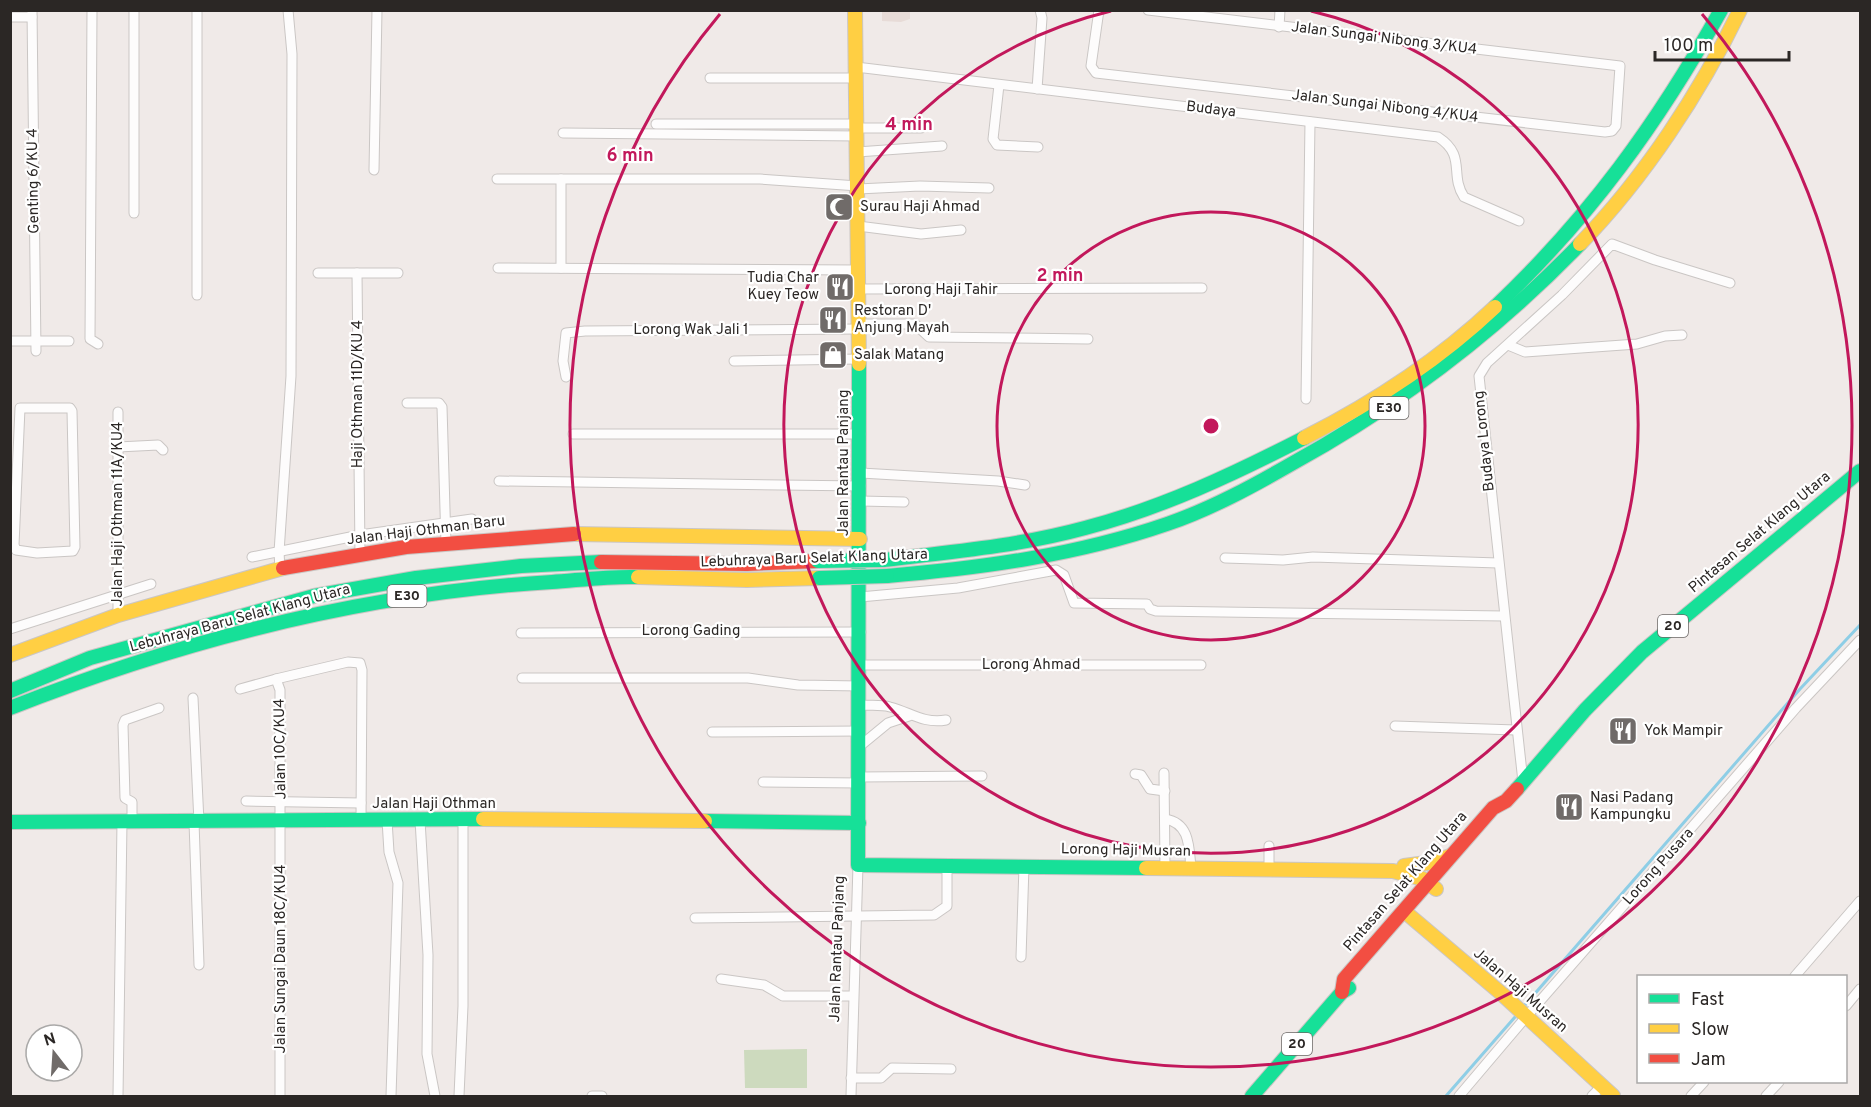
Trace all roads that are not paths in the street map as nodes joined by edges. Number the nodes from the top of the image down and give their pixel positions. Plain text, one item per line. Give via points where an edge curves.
1 (92, 10) edge
2 (134, 10) edge
3 (197, 10) edge
4 (288, 10) edge
5 (377, 10) edge
6 (855, 10) edge
7 (1040, 10) edge
8 (1099, 10) edge
9 (1148, 10) edge
10 (1280, 10) edge
11 (1721, 10) edge
12 (1740, 10) edge
13 (32, 14) edge
14 (1210, 14) edge
15 (10, 18) edge
16 (1280, 27) junction
17 (1620, 66) joint
18 (856, 73) junction
19 (710, 78) dead end
20 (999, 85) junction
21 (1037, 89) junction
22 (1310, 122) junction
23 (656, 124) dead end
24 (921, 128) dead end
25 (857, 129) junction
26 (563, 133) dead end
27 (942, 146) dead end
28 (1038, 147) dead end
29 (857, 152) junction
30 (375, 171) dead end
31 (497, 179) dead end
32 (561, 179) junction
33 (858, 187) junction
34 (989, 188) dead end
35 (134, 213) dead end
36 (1519, 221) dead end
37 (858, 226) junction
38 (961, 230) dead end
39 (498, 268) dead end
40 (561, 268) junction
41 (859, 270) junction
42 (318, 273) dead end
43 (357, 273) junction
44 (398, 273) dead end
45 (1730, 283) dead end
46 (1202, 288) dead end
47 (860, 289) junction
48 (197, 295) dead end
49 (860, 327) junction
50 (1682, 335) dead end
51 (1088, 339) dead end
52 (10, 341) edge
53 (69, 341) dead end
54 (98, 344) dead end
55 (1508, 345) junction
56 (36, 346) junction
57 (860, 360) junction
58 (734, 361) dead end
59 (566, 376) dead end
60 (1306, 399) dead end
61 (407, 403) dead end
62 (118, 412) dead end
63 (573, 434) dead end
64 (861, 434) junction
65 (118, 447) junction
66 (163, 450) dead end
67 (1860, 471) edge
68 (861, 480) junction
69 (499, 481) dead end
70 (1025, 485) dead end
71 (861, 501) junction
72 (904, 502) dead end
73 (472, 519) dead end
74 (444, 522) junction
75 (360, 535) junction
76 (860, 539) junction
77 (446, 544) junction
78 (13, 552) edge
79 (279, 552) junction
80 (360, 554) junction
81 (252, 556) dead end
82 (1225, 558) dead end
83 (1498, 563) junction
84 (280, 569) junction
85 (151, 584) dead end
86 (119, 595) junction
87 (860, 597) junction
88 (118, 615) junction
89 (1504, 616) junction
90 (10, 629) edge
91 (861, 632) junction
92 (521, 633) dead end
93 (1860, 640) edge
94 (10, 655) edge
95 (860, 665) junction
96 (1201, 666) dead end
97 (522, 678) dead end
98 (276, 679) junction
99 (860, 686) junction
100 (240, 689) dead end
101 (10, 691) edge
102 (193, 698) dead end
103 (860, 705) junction
104 (10, 708) edge
105 (159, 708) dead end
106 (909, 716) junction
107 (946, 720) dead end
108 (1395, 726) dead end
109 (1516, 730) junction
110 (712, 732) dead end
111 (860, 739) junction
112 (1164, 772) dead end
113 (1135, 774) dead end
114 (982, 776) dead end
115 (859, 780) junction
116 (763, 782) dead end
117 (1523, 782) junction
118 (1165, 790) junction
119 (246, 801) dead end
120 (282, 801) junction
121 (1506, 801) junction
122 (361, 803) junction
123 (1165, 819) junction
124 (361, 820) junction
125 (387, 820) junction
126 (420, 820) junction
127 (463, 820) junction
128 (282, 821) junction
129 (10, 822) edge
130 (127, 822) junction
131 (196, 822) junction
132 (859, 823) junction
133 (1269, 846) dead end
134 (1452, 855) junction
135 (858, 865) junction
136 (947, 865) junction
137 (1024, 866) junction
138 (1165, 868) junction
139 (1191, 868) junction
140 (1269, 869) junction
141 (1401, 871) junction
142 (1435, 883) junction
143 (1416, 897) junction
144 (1860, 901) edge
145 (1408, 914) junction
146 (855, 917) junction
147 (695, 918) dead end
148 (1021, 957) dead end
149 (199, 965) dead end
150 (1796, 975) edge
151 (721, 979) dead end
152 (1860, 988) edge
153 (853, 996) junction
154 (1847, 1004) edge
155 (1526, 1017) junction
156 (951, 1069) dead end
157 (851, 1078) junction
158 (1703, 1083) edge
159 (1778, 1083) edge
160 (1602, 1086) junction
161 (118, 1096) edge
162 (280, 1096) edge
163 (392, 1096) edge
164 (435, 1096) edge
165 (459, 1096) edge
166 (592, 1096) edge
167 (602, 1096) edge
168 (850, 1096) edge
169 (1252, 1096) edge
170 (1459, 1096) edge
171 (1592, 1096) edge
172 (1613, 1096) edge
173 (1691, 1096) edge
174 (1766, 1096) edge

1 - 54 street via 90,339
2 - 35 street
3 - 48 street
4 - 79 street via 292,54 291,376
5 - 30 street
6 - 18 main road, Jalan Rantau Panjang
7 - 21 street
8 - 17 street, Jalan Sungai Nibong 4/KU4 via 1093,70 1096,73 1605,132 1616,126
9 - 14 street, Jalan Sungai Nibong 3/KU4
10 - 16 street
11 - 101 main road, Lebuhraya Baru Selat Klang Utara / E30, bridge via 1676,92 1623,169 1502,300 1388,391 1325,428 1165,502 1086,528 1009,545 883,560 611,562 521,566 417,578 269,608 90,658
12 - 104 main road, Lebuhraya Baru Selat Klang Utara / E30, bridge via 1690,100 1638,176 1575,250 1500,323 1399,401 1248,490 1168,523 1089,548 887,576 747,580 632,577 419,594 319,612 97,674
13 - 15 street
13 - 56 street, Genting 6/KU 4
14 - 16 street, Jalan Sungai Nibong 3/KU4
16 - 17 street, Jalan Sungai Nibong 3/KU4
18 - 19 street, Budaya
18 - 20 street, Budaya
18 - 25 main road, Jalan Rantau Panjang
20 - 21 street, Budaya
20 - 28 street via 993,139 997,145
21 - 22 street, Budaya
22 - 36 street, Budaya via 1438,137 1449,145 1457,160 1464,197
22 - 60 street
23 - 25 street
24 - 25 street
25 - 26 street
25 - 29 main road, Jalan Rantau Panjang
27 - 29 street
29 - 33 main road, Jalan Rantau Panjang
31 - 32 street
32 - 33 street via 760,179
32 - 40 street
33 - 34 street
33 - 37 main road, Jalan Rantau Panjang
37 - 38 street via 921,234
37 - 41 main road, Jalan Rantau Panjang
39 - 40 street
40 - 41 street
41 - 47 main road, Jalan Rantau Panjang
42 - 43 street
43 - 44 street
43 - 75 street, Haji Othman 11D/KU 4
45 - 55 street, Budaya Lorong via 1612,244
46 - 47 street, Lorong Haji Tahir
47 - 49 main road, Jalan Rantau Panjang
49 - 51 street via 915,324 929,337
49 - 57 main road, Jalan Rantau Panjang
49 - 59 street, Lorong Wak Jali 1 via 566,333
50 - 55 street via 1637,344 1525,352
52 - 56 street
53 - 56 street
55 - 83 street, Budaya Lorong via 1487,363 1479,376
57 - 58 street
57 - 64 main road, Jalan Rantau Panjang
61 - 74 street via 439,403 442,407
62 - 65 street, Jalan Haji Othman 11A/KU4
63 - 64 street
64 - 68 main road, Jalan Rantau Panjang
65 - 66 street via 158,445
65 - 86 street, Jalan Haji Othman 11A/KU4
67 - 117 main road, Pintasan Selat Klang Utara / 20 via 1642,652
68 - 69 street
68 - 70 street via 998,481
68 - 71 main road, Jalan Rantau Panjang
71 - 72 street
71 - 76 main road, Jalan Rantau Panjang
73 - 74 street
74 - 75 street
74 - 77 street
75 - 79 street
75 - 80 street, Haji Othman 11D/KU 4
76 - 77 main road, Jalan Haji Othman Baru via 577,534
76 - 87 main road, Jalan Rantau Panjang
77 - 80 main road, Jalan Haji Othman Baru
78 - 78 street via 19,410 70,408 75,547 73,551
79 - 81 street
79 - 84 street
80 - 84 main road, Jalan Haji Othman Baru
82 - 83 street
83 - 89 street, Budaya Lorong
84 - 88 main road, Jalan Haji Othman Baru
85 - 86 street
86 - 88 street, Jalan Haji Othman 11A/KU4
86 - 90 street
87 - 89 street via 958,588 1056,570 1064,574 1074,603 1147,604 1156,611
87 - 91 main road, Jalan Rantau Panjang
88 - 94 main road, Jalan Haji Othman Baru
89 - 109 street, Budaya Lorong
91 - 92 street, Lorong Gading
91 - 95 main road, Jalan Rantau Panjang
93 - 155 street, Lorong Pusara
95 - 96 street, Lorong Ahmad
95 - 99 main road, Jalan Rantau Panjang
97 - 99 street via 748,678 798,685
98 - 100 street, Jalan 10C/KU4
98 - 120 street, Jalan 10C/KU4 via 280,690
98 - 122 street via 348,662 360,663
99 - 103 main road, Jalan Rantau Panjang
102 - 131 street
103 - 106 street via 887,706
103 - 111 main road, Jalan Rantau Panjang
105 - 130 street via 125,720 123,725 125,798 132,802
106 - 107 street
106 - 111 street
108 - 109 street
109 - 117 street, Budaya Lorong
110 - 111 street
111 - 115 main road, Jalan Rantau Panjang
112 - 118 street
113 - 118 street via 1141,775 1150,789
114 - 115 street
115 - 116 street
115 - 132 main road, Jalan Rantau Panjang
117 - 121 main road, Pintasan Selat Klang Utara / 20
118 - 123 street
119 - 120 street
120 - 122 street
120 - 128 street, Jalan 10C/KU4
121 - 134 main road, Pintasan Selat Klang Utara / 20 via 1493,808
121 - 142 main road, Pintasan Selat Klang Utara / 20 via 1503,815
122 - 124 street
123 - 138 street
123 - 139 street via 1183,828 1189,841
124 - 125 main road, Jalan Haji Othman
124 - 128 main road, Jalan Haji Othman
125 - 126 main road, Jalan Haji Othman
125 - 163 street via 389,852 398,883
126 - 127 main road, Jalan Haji Othman
126 - 164 street via 428,955 427,1054
127 - 132 main road, Jalan Haji Othman
127 - 165 street
128 - 131 main road, Jalan Haji Othman
128 - 162 street, Jalan Sungai Daun 18C/KU4
129 - 130 main road, Jalan Haji Othman
130 - 131 main road, Jalan Haji Othman
130 - 161 street
131 - 149 street
132 - 135 main road, Jalan Rantau Panjang
133 - 140 street
134 - 141 main road
134 - 142 main road, Pintasan Selat Klang Utara / 20
135 - 136 main road, Lorong Haji Musran
135 - 146 street, Jalan Rantau Panjang
136 - 137 main road, Lorong Haji Musran
136 - 146 street via 947,906 941,913
137 - 138 main road, Lorong Haji Musran
137 - 148 street
138 - 139 main road, Lorong Haji Musran
139 - 140 main road, Lorong Haji Musran
140 - 141 main road, Lorong Haji Musran
141 - 142 main road, Lorong Haji Musran via 1420,869
141 - 143 main road via 1414,885
142 - 143 main road, Pintasan Selat Klang Utara / 20
142 - 145 main road, Pintasan Selat Klang Utara / 20
143 - 145 main road, Pintasan Selat Klang Utara / 20
144 - 150 street
145 - 155 main road, Jalan Haji Musran
145 - 169 main road, Pintasan Selat Klang Utara / 20 via 1353,987 1342,992
146 - 147 street
146 - 153 street, Jalan Rantau Panjang
151 - 153 street via 765,985 783,996
152 - 154 street
153 - 157 street, Jalan Rantau Panjang
155 - 160 main road, Jalan Haji Musran
155 - 170 street, Lorong Pusara
156 - 157 street via 892,1068 881,1078
157 - 168 street, Jalan Rantau Panjang
158 - 173 street
159 - 174 street
160 - 171 street
160 - 172 main road, Jalan Haji Musran
166 - 167 street

